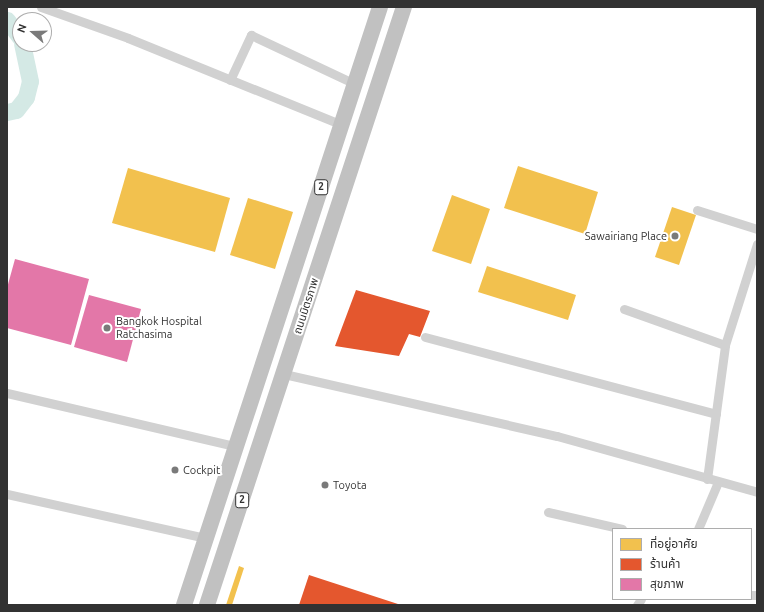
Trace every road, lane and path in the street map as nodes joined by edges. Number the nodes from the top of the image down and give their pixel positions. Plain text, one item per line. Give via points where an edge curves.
1 (41, 7) edge
2 (380, 7) edge
3 (404, 7) edge
4 (230, 80) junction
5 (355, 84) junction
6 (342, 124) junction
7 (696, 210) dead end
8 (757, 229) edge
9 (757, 244) edge
10 (624, 309) dead end
11 (425, 338) dead end
12 (725, 345) junction
13 (261, 366) junction
14 (284, 374) junction
15 (7, 393) edge
16 (716, 414) junction
17 (235, 446) junction
18 (707, 479) junction
19 (718, 482) junction
20 (757, 492) edge
21 (7, 494) edge
22 (548, 512) dead end
23 (618, 528) edge
24 (698, 528) edge
25 (206, 538) junction
26 (184, 605) edge
27 (207, 605) edge

1 - 4 street
2 - 5 highway, 2
3 - 14 highway, ถนนมิตรภาพ / 2
4 - 5 street via 251,35
4 - 6 street
5 - 6 highway, 2
6 - 13 highway, 2
7 - 8 street
9 - 12 street
10 - 12 street
11 - 16 street
12 - 16 street
13 - 14 highway
13 - 17 highway, 2
14 - 18 street via 557,436
14 - 27 highway, ถนนมิตรภาพ / 2
15 - 17 street
16 - 18 street
17 - 25 highway, 2
18 - 19 street
19 - 20 street
19 - 24 street
21 - 25 street
22 - 23 street
25 - 26 highway, 2

